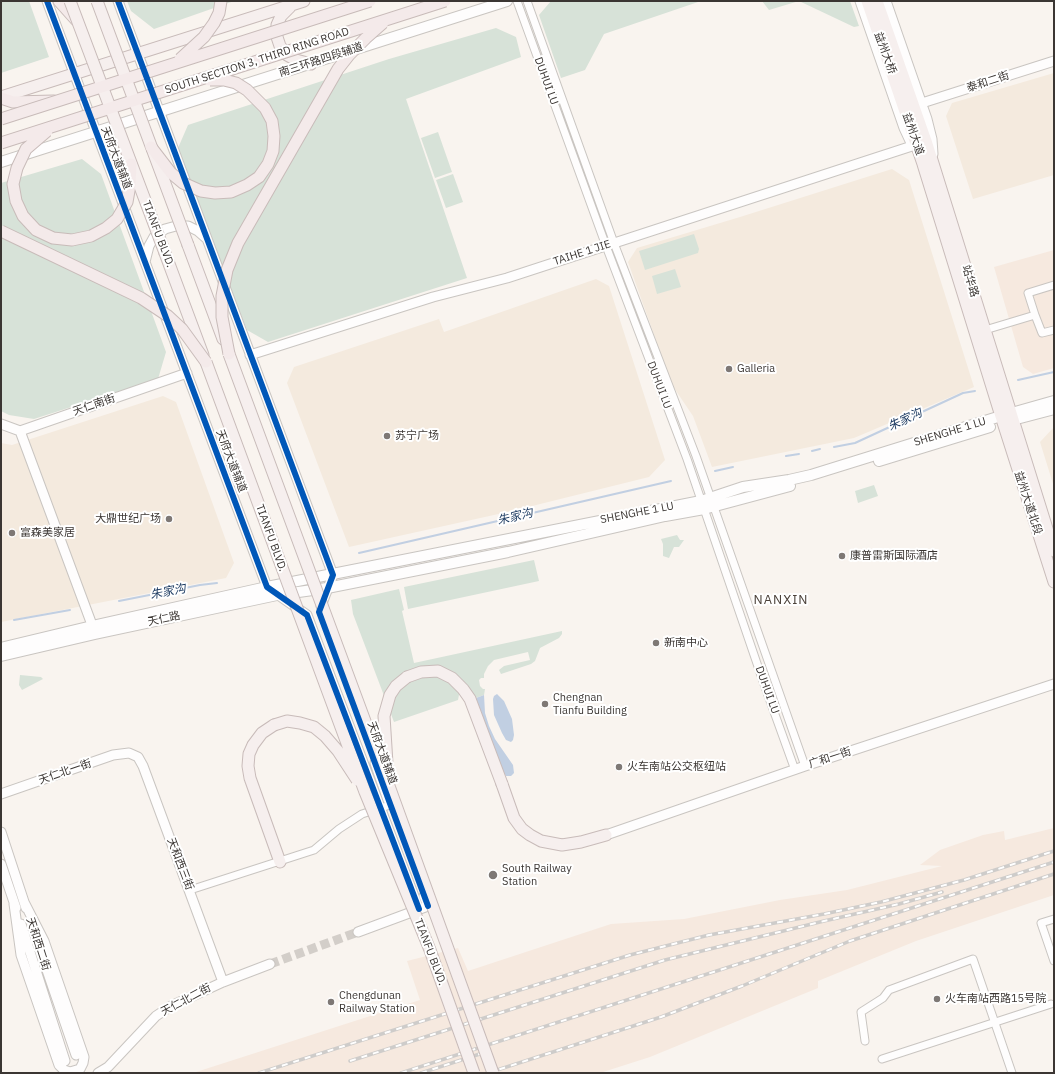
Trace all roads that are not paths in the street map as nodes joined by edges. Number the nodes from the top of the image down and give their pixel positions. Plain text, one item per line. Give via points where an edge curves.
1 (47, 1) edge
2 (60, 1) edge
3 (70, 1) edge
4 (97, 1) edge
5 (104, 1) edge
6 (118, 1) edge
7 (221, 1) edge
8 (304, 1) edge
9 (370, 1) edge
10 (445, 1) edge
11 (507, 1) edge
12 (518, 1) edge
13 (527, 1) edge
14 (860, 1) edge
15 (866, 1) edge
16 (877, 1) edge
17 (886, 1) edge
18 (292, 5) junction
19 (388, 19) junction
20 (105, 22) junction
21 (79, 24) junction
22 (138, 54) junction
23 (1054, 61) edge
24 (174, 64) junction
25 (311, 64) junction
26 (74, 74) junction
27 (197, 80) junction
28 (1, 97) edge
29 (56, 101) junction
30 (912, 103) junction
31 (159, 112) junction
32 (1, 119) edge
33 (53, 126) junction
34 (96, 132) junction
35 (926, 141) joint
36 (1, 143) edge
37 (912, 146) junction
38 (152, 147) junction
39 (1, 162) edge
40 (928, 163) junction
41 (131, 164) junction
42 (1, 231) edge
43 (207, 239) junction
44 (610, 244) junction
45 (145, 262) junction
46 (1054, 285) edge
47 (1035, 315) junction
48 (985, 330) junction
49 (1054, 330) edge
50 (229, 354) junction
51 (250, 355) junction
52 (206, 362) junction
53 (187, 372) junction
54 (1054, 401) edge
55 (1054, 409) edge
56 (1007, 418) junction
57 (1, 424) edge
58 (20, 431) junction
59 (707, 504) junction
60 (1054, 551) edge
61 (333, 575) junction
62 (1054, 582) edge
63 (267, 587) junction
64 (327, 588) junction
65 (277, 595) junction
66 (94, 630) junction
67 (1, 648) edge
68 (1, 656) edge
69 (1054, 684) edge
70 (129, 753) joint
71 (805, 766) junction
72 (795, 770) junction
73 (389, 786) junction
74 (365, 792) junction
75 (1, 794) edge
76 (390, 805) junction
77 (380, 809) junction
78 (1, 832) edge
79 (606, 835) joint
80 (280, 862) junction
81 (1, 864) edge
82 (190, 890) junction
83 (24, 902) junction
84 (14, 904) junction
85 (423, 908) junction
86 (1054, 918) edge
87 (358, 932) tunnel mouth
88 (1054, 961) edge
89 (270, 964) tunnel mouth
90 (223, 982) junction
91 (1051, 1004) dead end
92 (995, 1023) junction
93 (865, 1041) dead end
94 (76, 1055) dead end
95 (882, 1059) dead end
96 (65, 1061) dead end
97 (98, 1073) edge
98 (474, 1073) edge
99 (493, 1073) edge
100 (1012, 1073) edge

1 - 26 street, 天府大道辅道
2 - 21 highway, bridge
3 - 21 main road, TIANFU BLVD., bridge
4 - 20 main road, TIANFU BLVD., bridge
5 - 20 highway
6 - 22 street
7 - 24 highway, bridge via 219,13 204,37
8 - 18 main road
9 - 24 highway, SOUTH SECTION 3, THIRD RING ROAD, bridge
10 - 19 highway, SOUTH SECTION 3, THIRD RING ROAD, bridge
11 - 25 main road, 南三环路四段辅道
12 - 44 street, DUHUI LU
13 - 44 street, DUHUI LU
14 - 37 street
15 - 30 main road, 益州大桥
16 - 30 main road, 益州大桥
17 - 30 street
18 - 22 main road
18 - 25 main road via 281,16 277,25 277,37 287,55
19 - 27 highway, SOUTH SECTION 3, THIRD RING ROAD, bridge
19 - 50 highway, bridge via 349,55 338,69 238,243 227,270 222,296 222,317
20 - 38 main road, TIANFU BLVD., bridge
21 - 41 main road, TIANFU BLVD., bridge
22 - 26 main road
22 - 31 street
23 - 30 street, 泰和二街
24 - 29 highway, SOUTH SECTION 3, THIRD RING ROAD, bridge
25 - 31 main road, 南三环路四段辅道
26 - 28 main road
26 - 34 street, 天府大道辅道
27 - 33 highway, SOUTH SECTION 3, THIRD RING ROAD, bridge
27 - 38 highway, bridge via 224,80 236,83 256,97 272,120 273,151 268,164 259,177 247,185 231,192 215,194 183,183 171,173
28 - 29 highway via 13,102
29 - 32 highway, SOUTH SECTION 3, THIRD RING ROAD, bridge
30 - 35 main road, 益州大道
30 - 40 main road, 益州大道
30 - 40 street via 930,131
31 - 34 main road, 南三环路四段辅道
31 - 43 street
33 - 36 highway, SOUTH SECTION 3, THIRD RING ROAD, bridge
33 - 41 highway, bridge via 26,149 13,184 16,201 23,216 36,230 53,238 72,240 91,236 106,228 117,219 127,202
34 - 39 main road, 南三环路四段辅道
34 - 45 street, 天府大道辅道
35 - 40 main road, 站华路
37 - 40 street
37 - 44 street, TAIHE 1 JIE
38 - 50 main road, TIANFU BLVD., bridge
40 - 48 main road, 站华路
40 - 56 main road, 站华路
41 - 52 main road, TIANFU BLVD., bridge
42 - 52 highway, bridge via 141,298 182,329
43 - 45 street via 188,226 165,229 154,237
43 - 51 street
44 - 51 street, TAIHE 1 JIE via 507,278 433,297
44 - 59 street, DUHUI LU
45 - 53 street, 天府大道辅道
46 - 47 street via 1028,293
47 - 48 street
47 - 49 street via 1042,333
48 - 56 main road, 站华路
50 - 73 main road, TIANFU BLVD., bridge
51 - 61 street
52 - 74 main road, TIANFU BLVD., bridge
53 - 58 street, 天仁南街
53 - 63 street, 天府大道辅道
54 - 56 main road
55 - 56 main road
56 - 59 main road, SHENGHE 1 LU via 811,475 743,487
56 - 60 main road, 益州大道北段
56 - 62 main road, 益州大道北段
57 - 58 street
58 - 66 street
59 - 61 main road, SHENGHE 1 LU
59 - 64 main road, SHENGHE 1 LU via 508,552
59 - 71 street, DUHUI LU
59 - 72 street, DUHUI LU
61 - 63 main road, SHENGHE 1 LU
61 - 64 street, 天府大道辅道
63 - 65 street, 天府大道辅道
63 - 66 main road, 天仁路
64 - 65 main road, 天仁路
64 - 76 street, 天府大道辅道 via 319,612
65 - 66 main road, 天仁路
65 - 77 street, 天府大道辅道 via 307,615
66 - 67 main road, 天仁路
66 - 68 main road, 天仁路
69 - 71 street, 广和一街
70 - 75 street, 天仁北一街 via 113,755
70 - 82 street, 天和西三街 via 138,757 143,766
71 - 72 street, 广和一街
72 - 79 street, 广和一街
73 - 79 main road, bridge via 384,716 390,695 403,680 421,672 438,671 452,678 470,699 514,818 522,829 541,841 562,845
73 - 99 main road, TIANFU BLVD., bridge
74 - 80 main road, bridge via 338,751 314,727 287,721 274,724 262,733 253,744 248,766
74 - 98 main road, TIANFU BLVD., bridge via 430,950
76 - 77 street
76 - 85 street, 天府大道辅道
77 - 80 street via 362,814 339,828 314,850
77 - 85 street, 天府大道辅道
78 - 83 street, 天和西二街
80 - 82 street
81 - 84 street, 天和西二街
82 - 90 street, 天和西三街
83 - 84 street via 44,941 84,1057 80,1069 70,1072 59,1065 21,955
83 - 94 street, 天和西二街
84 - 96 street, 天和西二街
85 - 87 street
86 - 88 street via 1041,923
89 - 90 street, 天仁北二街
90 - 97 street, 天仁北二街 via 171,1006 156,1016 108,1067
91 - 92 street
92 - 93 street via 973,959 889,990 883,998 861,1012
92 - 95 street
92 - 100 street

